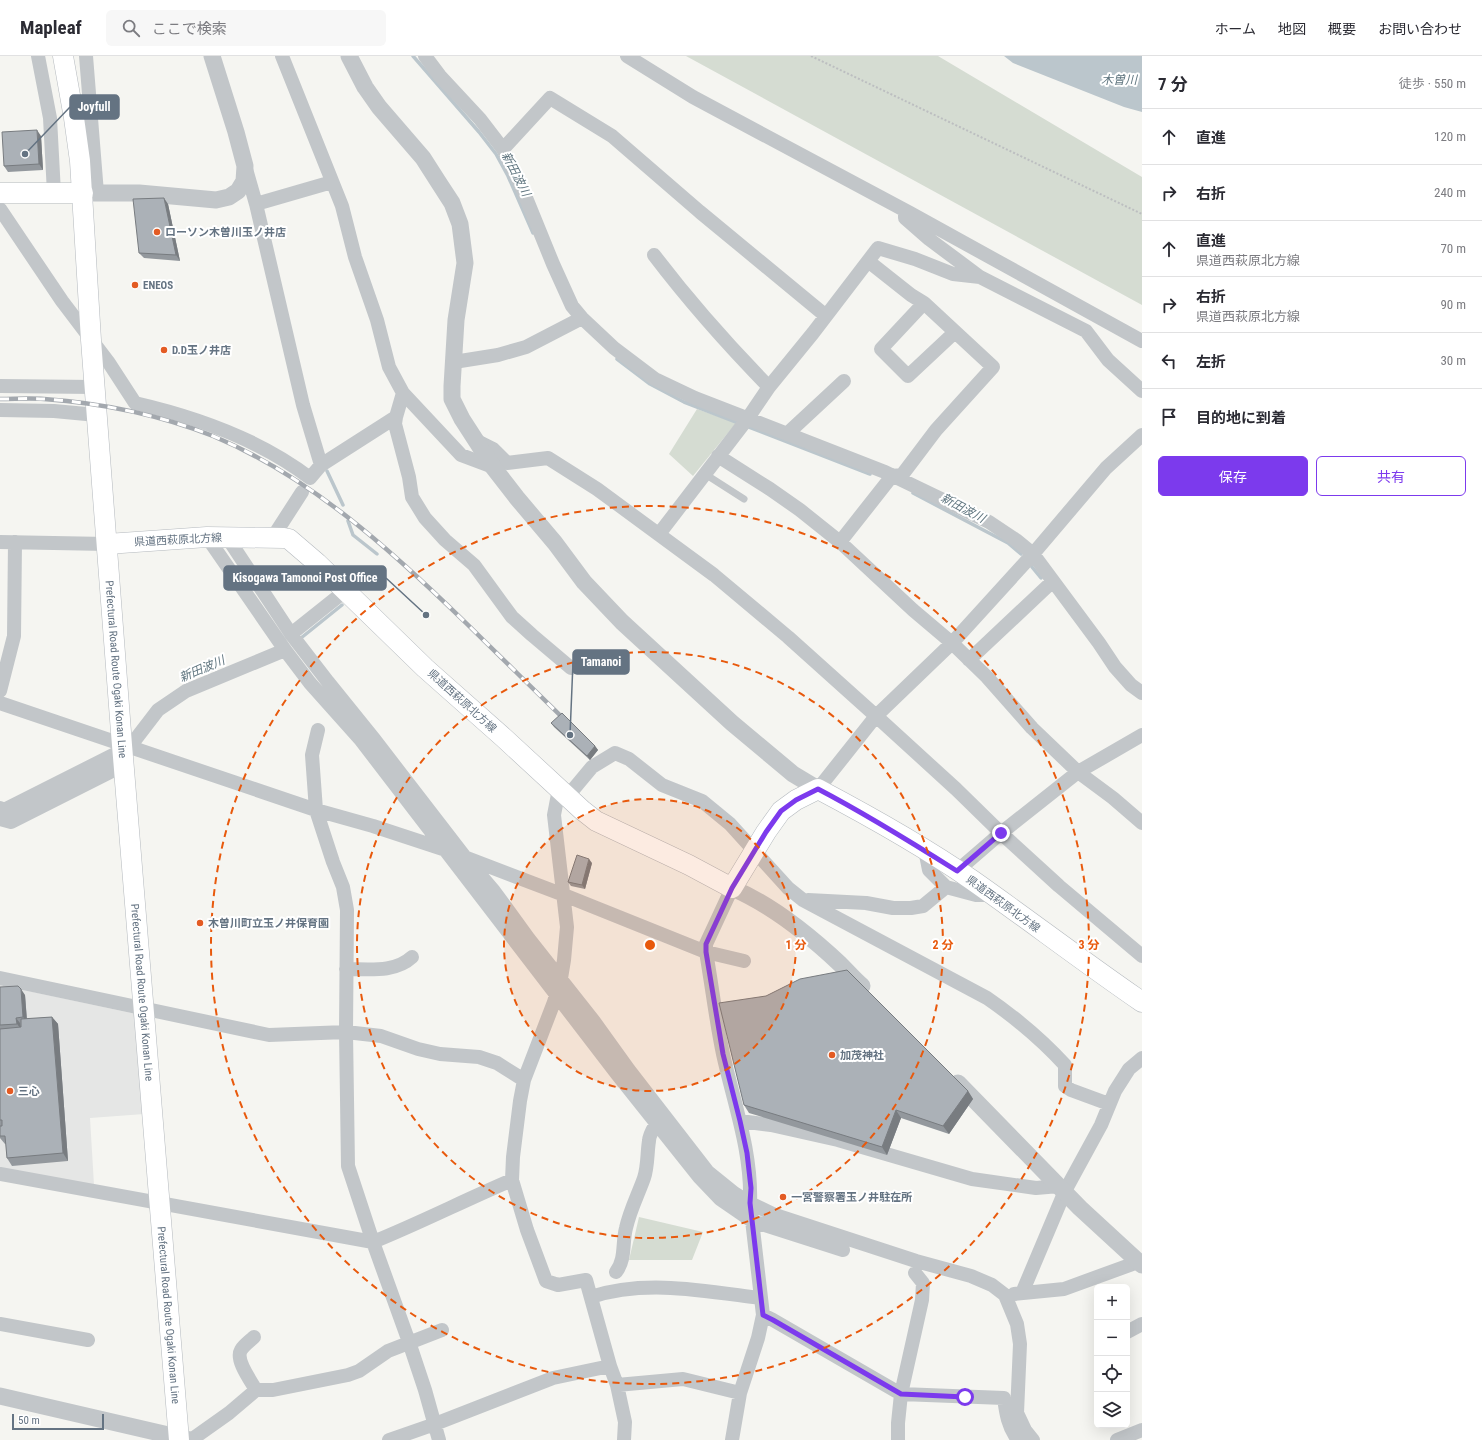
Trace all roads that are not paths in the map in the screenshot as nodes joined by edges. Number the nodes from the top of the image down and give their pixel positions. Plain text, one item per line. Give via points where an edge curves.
1 (38, 56) edge
2 (63, 56) edge
3 (86, 56) edge
4 (212, 56) edge
5 (282, 56) edge
6 (349, 56) edge
7 (425, 56) edge
8 (627, 56) edge
9 (503, 150) junction
10 (245, 166) junction
11 (332, 182) junction
12 (0, 193) edge
13 (54, 193) junction
14 (90, 193) junction
15 (256, 204) junction
16 (0, 209) edge
17 (903, 209) junction
18 (654, 255) dead end
19 (868, 261) junction
20 (980, 277) junction
21 (924, 303) junction
22 (826, 316) junction
23 (582, 318) junction
24 (955, 332) junction
25 (91, 340) junction
26 (1142, 341) edge
27 (454, 362) junction
28 (844, 381) dead end
29 (0, 386) edge
30 (94, 387) junction
31 (769, 387) junction
32 (1142, 392) edge
33 (403, 393) junction
34 (0, 410) edge
35 (97, 415) junction
36 (396, 417) junction
37 (748, 418) junction
38 (788, 433) junction
39 (1142, 435) edge
40 (477, 441) junction
41 (718, 456) junction
42 (320, 465) junction
43 (493, 468) junction
44 (705, 474) junction
45 (892, 476) junction
46 (302, 492) dead end
47 (744, 499) dead end
48 (659, 534) junction
49 (207, 537) junction
50 (227, 537) junction
51 (273, 537) junction
52 (0, 542) edge
53 (16, 542) junction
54 (840, 542) junction
55 (107, 544) junction
56 (1033, 554) junction
57 (1053, 581) junction
58 (345, 591) junction
59 (291, 634) junction
60 (952, 643) junction
61 (285, 650) junction
62 (969, 660) junction
63 (571, 668) dead end
64 (0, 691) edge
65 (1142, 693) edge
66 (0, 704) edge
67 (876, 716) junction
68 (318, 730) dead end
69 (1142, 735) edge
70 (126, 753) junction
71 (1078, 772) junction
72 (818, 789) junction
73 (563, 793) junction
74 (0, 808) edge
75 (316, 810) junction
76 (0, 819) edge
77 (1142, 823) edge
78 (1001, 833) junction
79 (444, 850) junction
80 (754, 850) junction
81 (925, 850) junction
82 (465, 857) junction
83 (957, 871) junction
84 (946, 887) junction
85 (732, 888) junction
86 (564, 895) junction
87 (992, 895) junction
88 (803, 900) junction
89 (706, 952) junction
90 (1142, 956) edge
91 (412, 957) dead end
92 (744, 961) dead end
93 (346, 969) junction
94 (0, 978) edge
95 (561, 978) junction
96 (556, 994) junction
97 (872, 995) edge
98 (1142, 1002) edge
99 (144, 1007) junction
100 (346, 1032) junction
101 (1142, 1058) edge
102 (948, 1074) edge
103 (524, 1080) junction
104 (1109, 1104) junction
105 (740, 1121) junction
106 (656, 1124) junction
107 (0, 1174) edge
108 (512, 1180) junction
109 (1062, 1189) junction
110 (160, 1202) junction
111 (750, 1203) junction
112 (752, 1220) junction
113 (373, 1242) junction
114 (843, 1250) dead end
115 (1140, 1264) edge
116 (616, 1272) dead end
117 (915, 1273) dead end
118 (1022, 1293) junction
119 (1005, 1295) junction
120 (591, 1297) junction
121 (760, 1298) junction
122 (763, 1315) junction
123 (0, 1324) edge
124 (1142, 1324) edge
125 (442, 1330) dead end
126 (1130, 1330) edge
127 (254, 1337) dead end
128 (88, 1340) dead end
129 (409, 1342) junction
130 (610, 1366) junction
131 (617, 1385) junction
132 (256, 1390) junction
133 (740, 1393) junction
134 (901, 1394) junction
135 (0, 1396) edge
136 (435, 1424) junction
137 (1142, 1430) edge
138 (185, 1439) edge
139 (389, 1440) edge
140 (439, 1440) edge
141 (624, 1440) edge
142 (732, 1440) edge
143 (898, 1440) edge
144 (1018, 1440) edge
145 (1033, 1440) edge
146 (1117, 1440) edge

1 - 13 street via 50,118
2 - 14 main road via 80,161
3 - 14 street
4 - 10 street
5 - 11 street
6 - 27 street via 379,107 440,182 460,224 465,263 456,320
7 - 9 street via 480,119
8 - 17 street via 693,97
9 - 22 street via 550,98 612,136
9 - 23 street via 522,188 572,306
10 - 14 street via 244,181 238,191 229,197 216,200 139,193
10 - 15 street
11 - 15 street
11 - 33 street via 342,206 355,258 389,367
12 - 13 main road
13 - 14 main road
14 - 25 main road
15 - 42 street via 303,405
16 - 25 street
17 - 20 street via 905,218
17 - 26 street
18 - 31 street via 738,356
19 - 20 street via 878,248 953,274
19 - 21 street
19 - 22 street
20 - 32 street via 1086,332 1108,360
21 - 24 street
21 - 24 street via 881,349 908,376
22 - 31 street
23 - 27 street via 526,347 498,355
23 - 37 street via 614,348 655,379 695,398
24 - 45 street via 993,368 936,430 902,475
25 - 30 main road
25 - 42 street via 134,403 183,415 259,445 310,478
27 - 40 street via 452,399
28 - 38 street
29 - 30 street
30 - 35 main road
31 - 37 street
33 - 36 street
33 - 43 street via 461,455
34 - 35 street
35 - 55 main road
36 - 42 street
36 - 63 street via 395,424 412,497 425,518 445,540 474,565 512,617
37 - 38 street
37 - 41 street
38 - 45 street
39 - 56 street via 1106,468
40 - 43 street
40 - 48 street via 493,449 507,463 548,458 597,489
41 - 44 street
41 - 54 street via 794,506
43 - 72 street via 584,582 622,622 737,728 793,774
44 - 47 lane
44 - 48 street
45 - 54 street
45 - 56 street via 989,522
46 - 51 street
48 - 67 street via 714,575 788,637
49 - 50 main road, 県道西萩原北方線
49 - 55 main road, 県道西萩原北方線
49 - 61 street
50 - 51 main road, 県道西萩原北方線
50 - 59 street
51 - 58 main road, 県道西萩原北方線 via 293,542
52 - 53 street
53 - 55 street
53 - 64 street via 14,636
54 - 60 street
55 - 70 main road, Prefectural Road Route Ogaki Konan Line
56 - 57 street
56 - 60 street
57 - 62 street
57 - 65 street via 1115,667
58 - 59 street
58 - 73 main road, 県道西萩原北方線 via 425,668
59 - 82 street
60 - 62 street
60 - 67 street
61 - 70 street via 186,690 158,710
61 - 79 street via 310,683 360,739
62 - 71 street via 1032,728
66 - 70 street
67 - 72 street
67 - 78 street
68 - 75 street via 312,755
69 - 71 street
70 - 74 street via 4,810
70 - 75 street
70 - 76 street via 116,769 11,822
70 - 99 main road, Prefectural Road Route Ogaki Konan Line
71 - 77 street
71 - 78 street
72 - 80 main road via 781,811
72 - 81 main road, 県道西萩原北方線
73 - 80 street via 592,767 615,753 629,759 662,785 702,801 730,824
73 - 85 main road, 県道西萩原北方線 via 596,821
73 - 86 street via 554,815
75 - 79 street
75 - 93 street via 343,887 347,910
78 - 83 street
78 - 90 street
79 - 82 street
79 - 96 street
80 - 85 main road
80 - 88 street via 788,888
81 - 83 main road, 県道西萩原北方線
81 - 84 street via 930,870
82 - 86 street
82 - 95 street
83 - 87 main road, 県道西萩原北方線
84 - 87 street via 976,896
84 - 88 street via 923,906 911,908
85 - 89 street via 706,944
85 - 97 street via 751,896 782,916 841,964
86 - 89 street
86 - 95 street via 568,927
87 - 98 main road, 県道西萩原北方線
88 - 104 street via 987,998 1012,1015 1052,1050 1065,1066 1065,1086
89 - 92 street
89 - 105 street via 723,1054
91 - 93 street via 393,968
93 - 100 street
94 - 99 street
95 - 96 street
95 - 111 street via 708,1172
96 - 103 street
96 - 106 street
99 - 100 street via 269,1035
99 - 110 main road, Prefectural Road Route Ogaki Konan Line
100 - 103 street via 381,1036 440,1054 479,1057 497,1063
100 - 113 street via 348,1166
101 - 104 street via 1129,1069
102 - 109 street
103 - 108 street
104 - 109 street via 1101,1125
105 - 109 street via 838,1140 972,1179
105 - 111 street via 747,1153
106 - 112 street via 720,1199
106 - 116 street via 649,1139 644,1177 629,1214 624,1253
107 - 110 street
108 - 113 street
108 - 120 street via 546,1281 558,1285 586,1280
109 - 115 street
109 - 118 street
110 - 113 street
110 - 138 main road, Prefectural Road Route Ogaki Konan Line
111 - 112 street
111 - 119 street via 775,1215 820,1230 971,1276 992,1285
112 - 114 street
112 - 121 street
113 - 129 street
115 - 118 street via 1064,1289
117 - 134 street via 923,1283 922,1300
118 - 119 street
119 - 145 street via 1017,1324 1020,1344 1017,1413
120 - 121 street via 602,1293 642,1288 680,1289
120 - 130 street
121 - 122 street
122 - 133 street
122 - 134 street
123 - 128 street
124 - 126 street
125 - 129 street
127 - 132 street via 240,1351 239,1359
129 - 132 street via 388,1351 359,1371 348,1375 273,1390
129 - 136 street
130 - 131 street
130 - 136 street via 553,1378
131 - 133 street via 683,1380
131 - 141 street via 625,1422
132 - 138 street via 229,1414
133 - 142 street
134 - 143 street
134 - 144 street via 1004,1398 1007,1419
135 - 138 street
136 - 139 street
136 - 140 street
137 - 146 street

